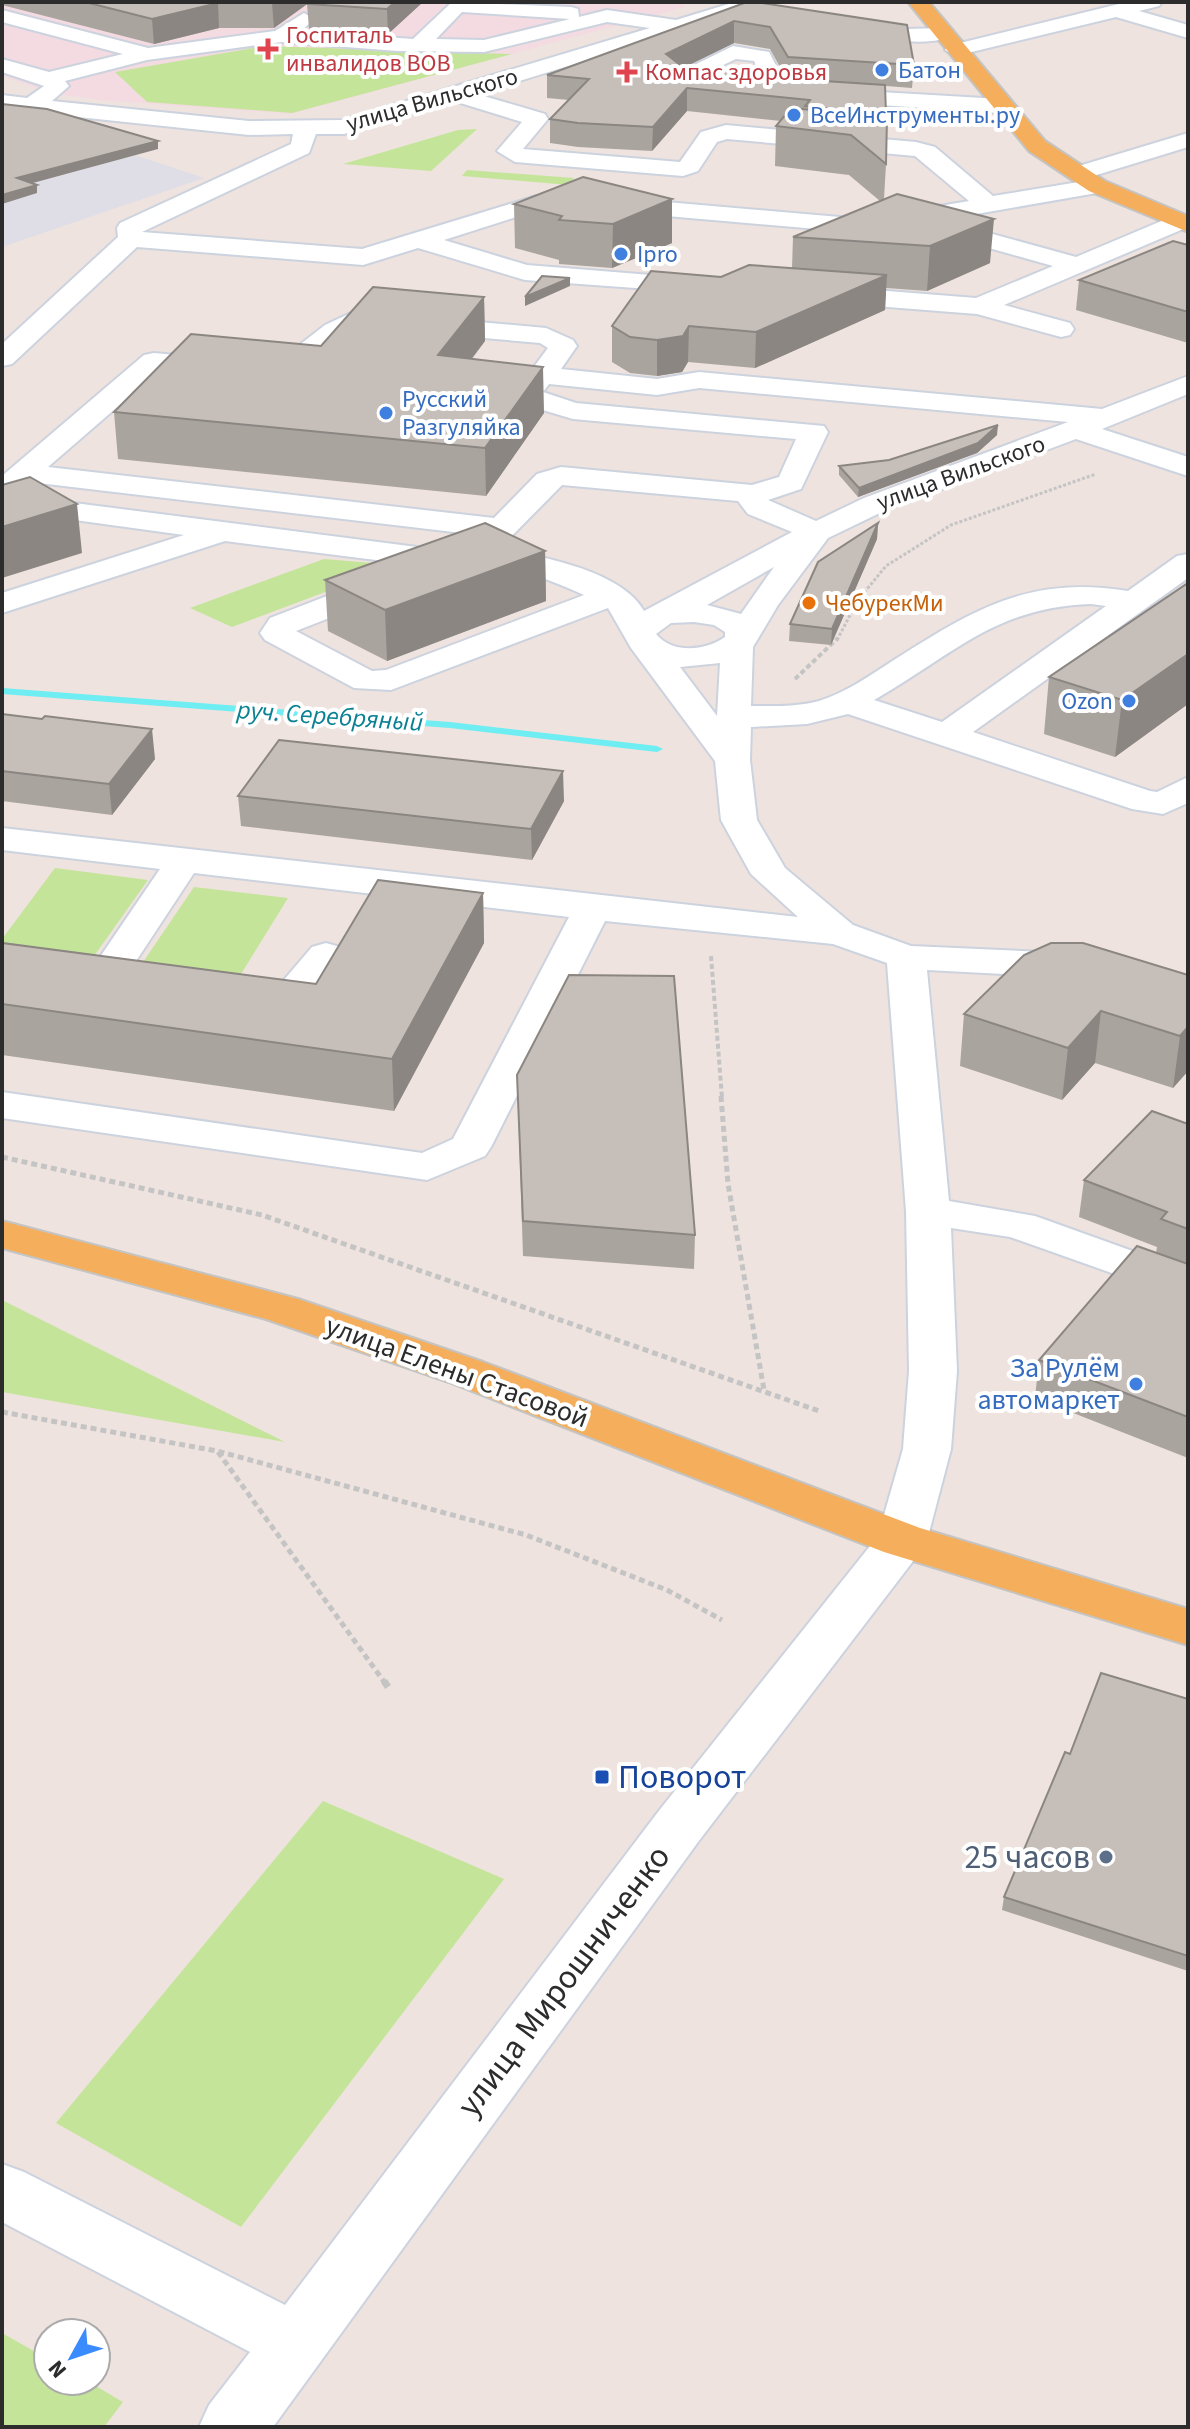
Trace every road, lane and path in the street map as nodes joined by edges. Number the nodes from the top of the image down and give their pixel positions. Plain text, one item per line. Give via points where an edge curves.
1 (756, 2) edge
2 (918, 2) edge
3 (1085, 2) edge
4 (1152, 2) edge
5 (323, 5) edge
6 (706, 10) edge
7 (1119, 11) junction
8 (2, 16) edge
9 (607, 16) junction
10 (829, 25) edge
11 (682, 26) junction
12 (1188, 32) edge
13 (906, 35) junction
14 (281, 36) junction
15 (948, 42) junction
16 (421, 43) junction
17 (147, 54) junction
18 (2, 65) edge
19 (48, 79) junction
20 (778, 91) junction
21 (458, 95) junction
22 (2, 102) edge
23 (942, 102) junction
24 (30, 106) junction
25 (1001, 106) junction
26 (306, 129) junction
27 (1188, 140) edge
28 (619, 165) junction
29 (1087, 180) junction
30 (845, 203) dead end
31 (989, 205) junction
32 (913, 219) junction
33 (1184, 223) edge
34 (131, 239) junction
35 (419, 240) junction
36 (1078, 265) junction
37 (726, 287) edge
38 (805, 293) edge
39 (979, 306) junction
40 (1061, 329) dead end
41 (2, 358) edge
42 (543, 375) junction
43 (1188, 384) edge
44 (1107, 417) junction
45 (1076, 430) junction
46 (1148, 454) junction
47 (1188, 467) edge
48 (14, 482) edge
49 (755, 494) junction
50 (11, 507) edge
51 (501, 528) junction
52 (817, 532) junction
53 (225, 533) junction
54 (462, 557) junction
55 (1188, 563) edge
56 (612, 595) junction
57 (1136, 602) junction
58 (2, 603) edge
59 (664, 615) junction
60 (741, 640) junction
61 (643, 641) junction
62 (846, 702) junction
63 (743, 716) junction
64 (947, 735) junction
65 (732, 760) junction
66 (1188, 788) edge
67 (2, 839) edge
68 (184, 860) junction
69 (592, 908) junction
70 (701, 918) junction
71 (839, 933) junction
72 (326, 955) dead end
73 (906, 957) junction
74 (151, 985) edge
75 (211, 992) edge
76 (1188, 1000) edge
77 (2, 1105) edge
78 (2, 1157) edge
79 (928, 1211) junction
80 (2, 1234) edge
81 (1188, 1286) edge
82 (765, 1391) junction
83 (819, 1411) dead end
84 (2, 1412) edge
85 (217, 1451) junction
86 (902, 1540) junction
87 (722, 1620) dead end
88 (1188, 1627) edge
89 (388, 1687) dead end
90 (2, 2191) edge
91 (296, 2343) junction
92 (233, 2427) edge

1 - 6 street, улица Вильского
2 - 15 main road
3 - 7 street
4 - 7 street
5 - 14 street
6 - 11 street, улица Вильского
7 - 12 street
7 - 15 street
8 - 17 street
9 - 11 street
9 - 16 street via 497,45
9 - 16 street via 462,6
10 - 13 street
11 - 21 street, улица Вильского
13 - 15 street
13 - 23 street
14 - 16 street
14 - 17 street
15 - 25 main road
17 - 19 street
18 - 19 street
19 - 24 street via 58,86
20 - 20 street via 742,86 679,78 733,52 762,56
20 - 23 street
21 - 26 street, улица Вильского via 344,127
21 - 28 street via 537,119 508,153
22 - 24 street, улица Вильского
23 - 25 street
24 - 26 street, улица Вильского
25 - 29 main road via 1037,146
26 - 34 street via 301,148 129,228
27 - 29 street
28 - 30 street via 616,178 625,185
28 - 31 street via 683,169 709,137 726,132 916,149 927,152
29 - 31 street
29 - 33 main road
31 - 32 street
32 - 35 street via 863,226 586,202 536,203
32 - 36 street
33 - 36 street
34 - 35 street via 363,257
34 - 41 street
35 - 37 street via 525,272
36 - 39 street
38 - 39 street
39 - 40 street
42 - 44 street via 657,387 699,380
42 - 48 street via 564,346 546,336 355,319 343,323 294,367 278,372 154,361
42 - 49 street via 526,396 573,411 814,432 791,483
43 - 44 street, улица Вильского
44 - 45 street, улица Вильского
45 - 46 street
45 - 52 street, улица Вильского via 875,504
46 - 47 street
46 - 63 path via 951,525 907,552 886,566 858,600 835,645 792,682 764,692
48 - 51 street
49 - 51 street via 561,476 547,480
49 - 52 street via 751,499 759,508
50 - 53 street
51 - 54 street
52 - 59 street
52 - 60 street, улица Вильского
53 - 54 street
53 - 58 street
54 - 56 street via 546,566
54 - 56 street via 281,625 276,633 366,681 391,680
55 - 57 street
56 - 61 street via 625,606
57 - 62 street via 1086,592 991,611
57 - 64 street
59 - 60 street via 694,612 723,617 741,628
59 - 61 street via 643,626
60 - 61 street via 716,655 687,657 660,652
60 - 63 street
61 - 65 street
62 - 63 street via 782,718
62 - 64 street
63 - 65 street
64 - 66 street via 1145,801 1163,803
65 - 71 street via 739,820 770,874
67 - 68 street
68 - 69 street
68 - 74 street via 91,978
69 - 70 street
69 - 77 street via 470,1147 427,1167
70 - 71 street
70 - 82 path via 710,930 728,1184
71 - 73 street
72 - 75 street via 287,1001
73 - 76 street via 1044,964
73 - 79 street
78 - 82 path via 262,1215
79 - 81 street via 1019,1225
79 - 86 street via 933,1371 927,1449
80 - 86 main road, улица Елены Стасовой via 282,1309 466,1372
82 - 83 path
84 - 85 path
85 - 87 path via 526,1535 667,1590
85 - 89 path
86 - 88 main road, улица Елены Стасовой
86 - 91 street, улица Мирошниченко via 678,1827
90 - 91 street
91 - 92 street, улица Мирошниченко

